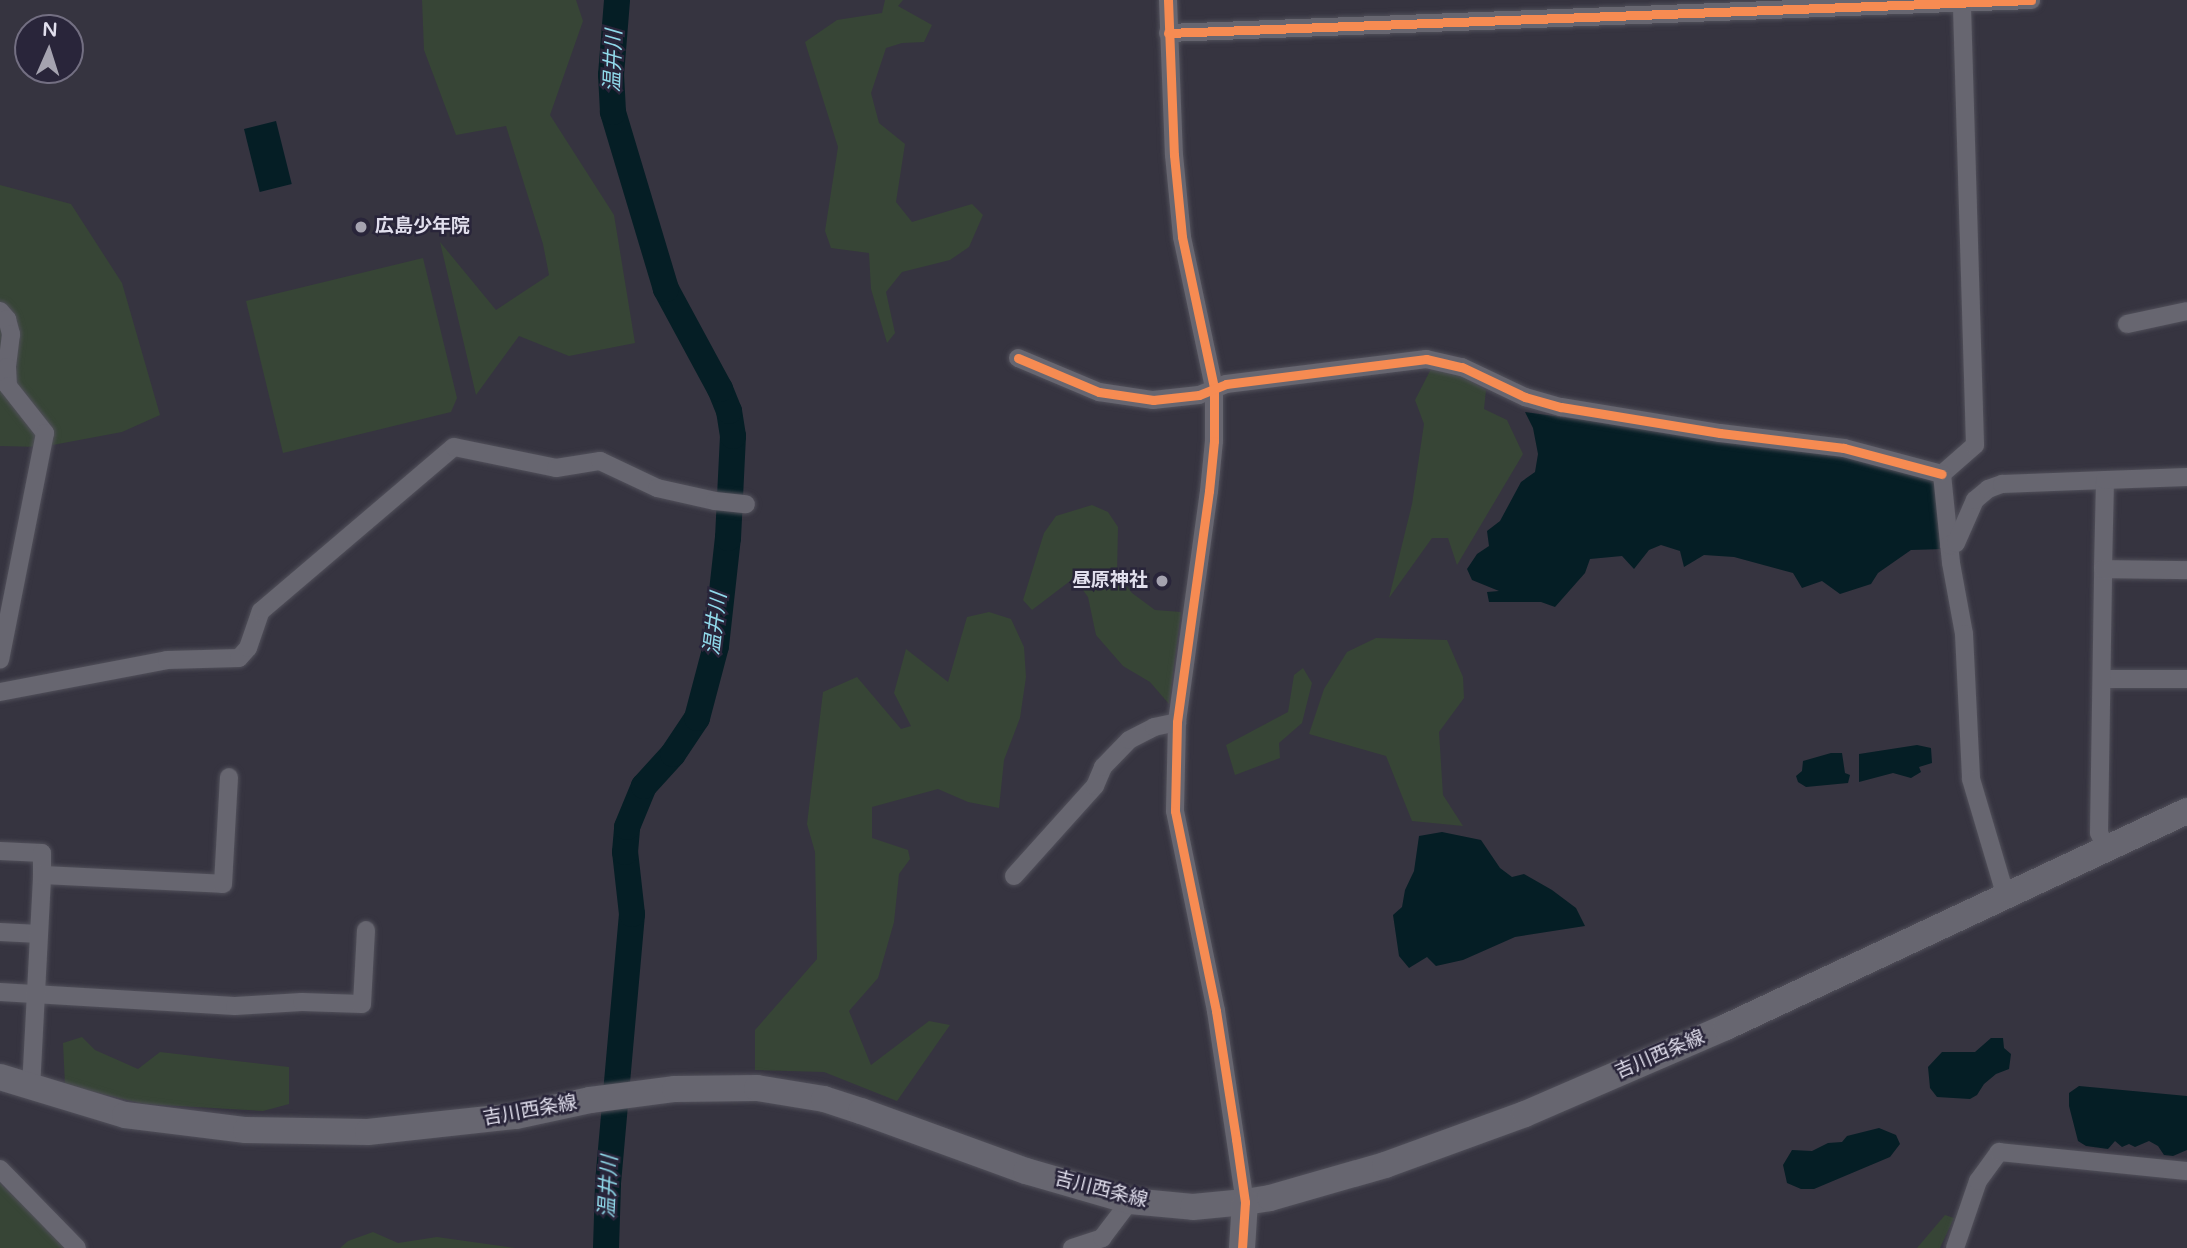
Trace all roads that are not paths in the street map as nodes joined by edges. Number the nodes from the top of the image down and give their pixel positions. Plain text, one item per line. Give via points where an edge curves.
1 (1168, 0) edge
2 (2031, 0) edge
3 (1963, 1) edge
4 (1168, 33) junction
5 (0, 311) edge
6 (2187, 311) edge
7 (2127, 324) dead end
8 (1018, 358) dead end
9 (1214, 388) junction
10 (1942, 474) junction
11 (2187, 477) edge
12 (2105, 481) junction
13 (746, 503) dead end
14 (1950, 545) junction
15 (2103, 569) junction
16 (2187, 570) edge
17 (0, 660) edge
18 (2102, 679) junction
19 (2187, 679) edge
20 (0, 692) edge
21 (1177, 722) junction
22 (229, 777) dead end
23 (2187, 811) edge
24 (2107, 850) junction
25 (0, 851) edge
26 (42, 875) junction
27 (1014, 876) dead end
28 (2006, 897) junction
29 (366, 930) dead end
30 (0, 932) edge
31 (39, 934) junction
32 (0, 992) edge
33 (38, 993) junction
34 (0, 1077) edge
35 (31, 1088) junction
36 (0, 1170) edge
37 (2187, 1171) edge
38 (1130, 1201) junction
39 (1245, 1202) junction
40 (77, 1248) edge
41 (1072, 1248) edge
42 (1241, 1248) edge
43 (1955, 1248) edge

1 - 4 street
2 - 3 street
3 - 4 street
3 - 10 street via 1975,444
4 - 9 street via 1182,237
5 - 17 street via 11,334 8,386 45,433
6 - 7 street
8 - 9 street via 1112,394 1153,400 1199,395
9 - 10 street via 1426,359 1462,367 1525,397 1561,407 1844,448
9 - 21 street via 1210,479
10 - 14 street
11 - 12 street
12 - 14 street via 2002,484 1988,489 1975,500 1956,543
12 - 15 street
13 - 20 street via 657,488 600,461 556,468 454,447 261,611 248,648 239,658 167,660
14 - 28 street via 1964,634 1972,779
15 - 16 street
15 - 18 street
18 - 19 street
18 - 24 street via 2099,833
21 - 27 street via 1129,740 1103,767 1095,786
21 - 39 street via 1175,811 1216,1011
22 - 26 street via 223,884
23 - 24 main road, 吉川西条線
24 - 28 main road, 吉川西条線
25 - 26 street via 43,853
26 - 31 street
28 - 39 main road, 吉川西条線 via 1525,1114 1385,1165
29 - 33 street via 362,1004 235,1006
30 - 31 street
31 - 33 street
32 - 33 street
33 - 35 street
34 - 35 main road, 吉川西条線
35 - 38 main road, 吉川西条線 via 125,1115 260,1130 368,1132 516,1115 675,1089 757,1088 824,1100 1026,1171
36 - 40 street
37 - 43 street via 2000,1152 1978,1181
38 - 39 main road, 吉川西条線 via 1193,1207
38 - 41 street via 1102,1238
39 - 42 main road

